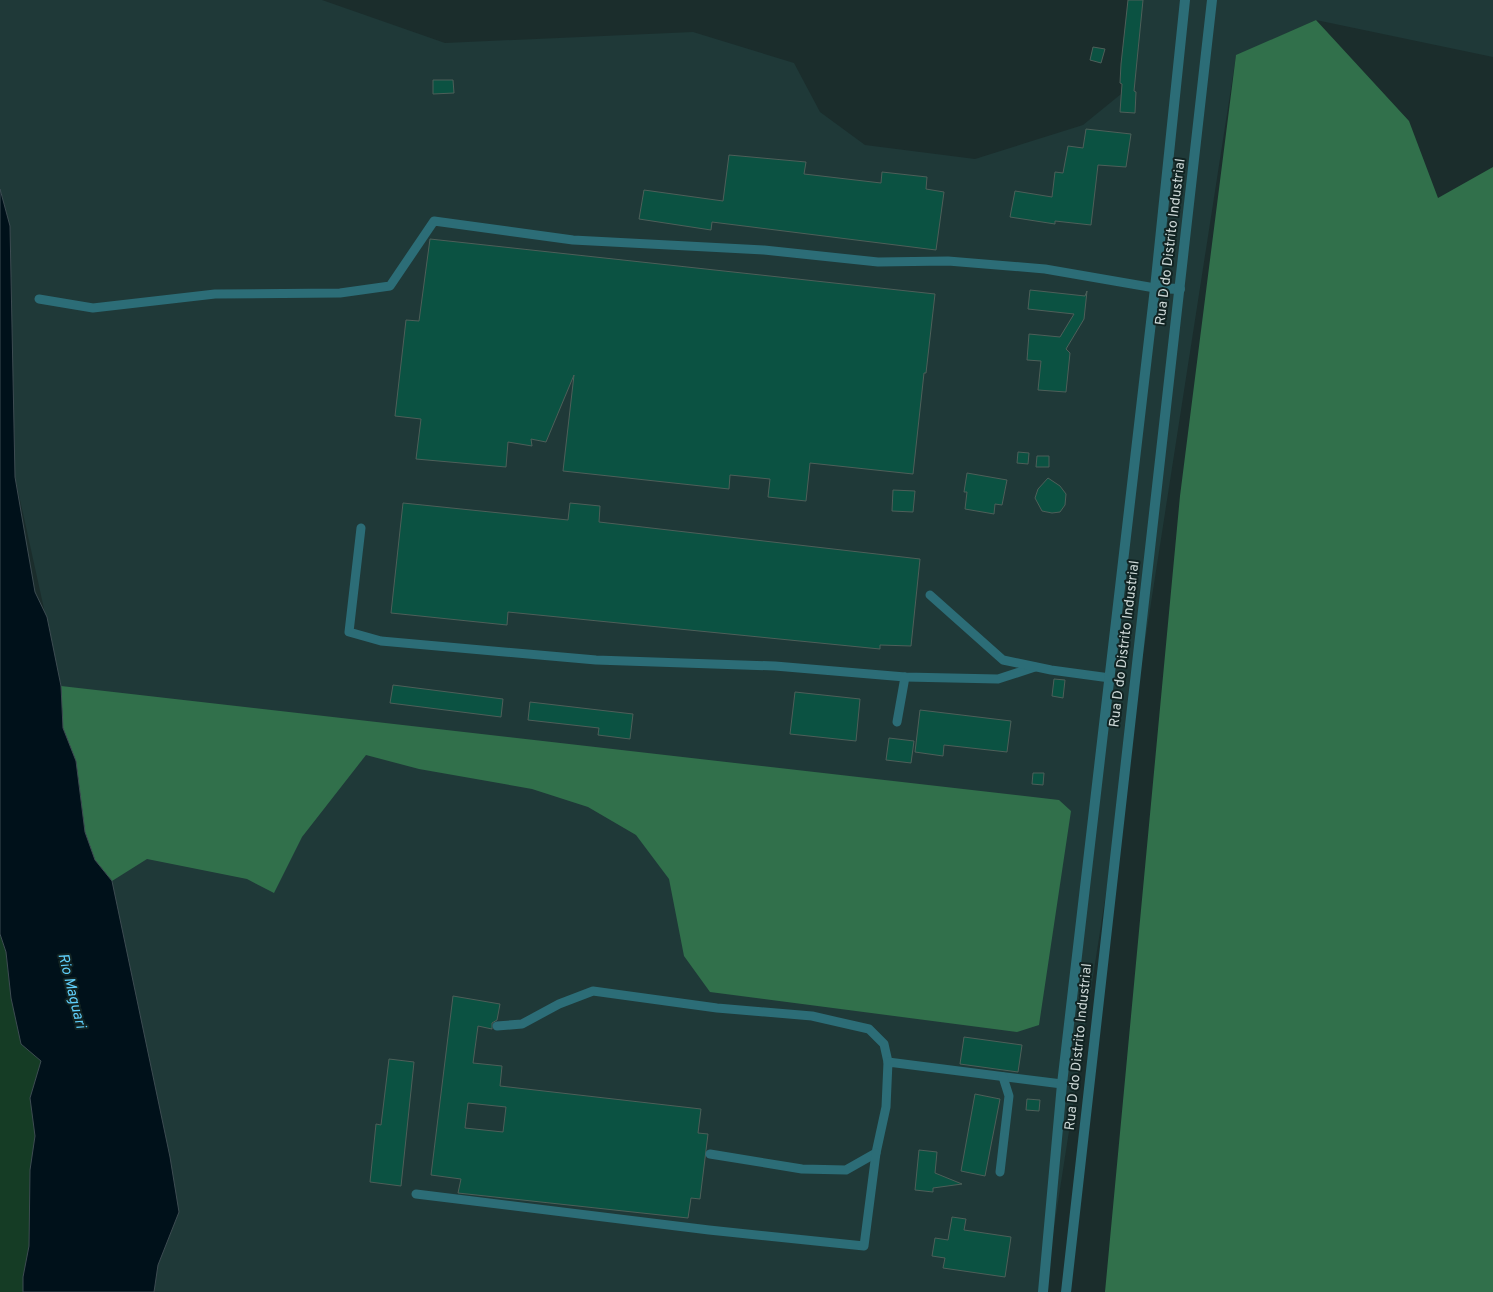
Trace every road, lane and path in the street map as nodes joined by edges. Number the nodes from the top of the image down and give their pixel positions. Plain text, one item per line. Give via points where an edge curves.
1 (1185, 0) edge
2 (1212, 0) edge
3 (1155, 288) junction
4 (1180, 289) junction
5 (39, 299) dead end
6 (361, 528) dead end
7 (930, 595) dead end
8 (1035, 667) junction
9 (905, 677) junction
10 (1110, 678) junction
11 (897, 722) dead end
12 (497, 1026) dead end
13 (888, 1062) junction
14 (1003, 1077) junction
15 (1062, 1084) junction
16 (876, 1153) junction
17 (710, 1154) dead end
18 (1000, 1172) dead end
19 (416, 1194) dead end
20 (1043, 1292) edge
21 (1066, 1292) edge

1 - 3 street, Rua D do Distrito Industrial
2 - 4 street, Rua D do Distrito Industrial
3 - 4 street
3 - 5 lane via 1045,269 948,261 878,262 764,250 573,240 434,221 390,286 340,293 215,294 93,308
3 - 10 street, Rua D do Distrito Industrial
4 - 21 street, Rua D do Distrito Industrial
6 - 9 lane via 349,632 381,641 577,659 775,666
7 - 8 lane via 1003,660
8 - 9 lane via 998,679
8 - 10 lane
9 - 11 lane
10 - 15 street, Rua D do Distrito Industrial
12 - 13 lane via 522,1024 559,1004 593,991 717,1008 812,1016 870,1029 884,1044
13 - 14 lane
13 - 16 lane via 886,1107
14 - 15 lane
14 - 18 lane via 1009,1096
15 - 20 street, Rua D do Distrito Industrial
16 - 17 lane via 846,1170 802,1169
16 - 19 lane via 864,1246

